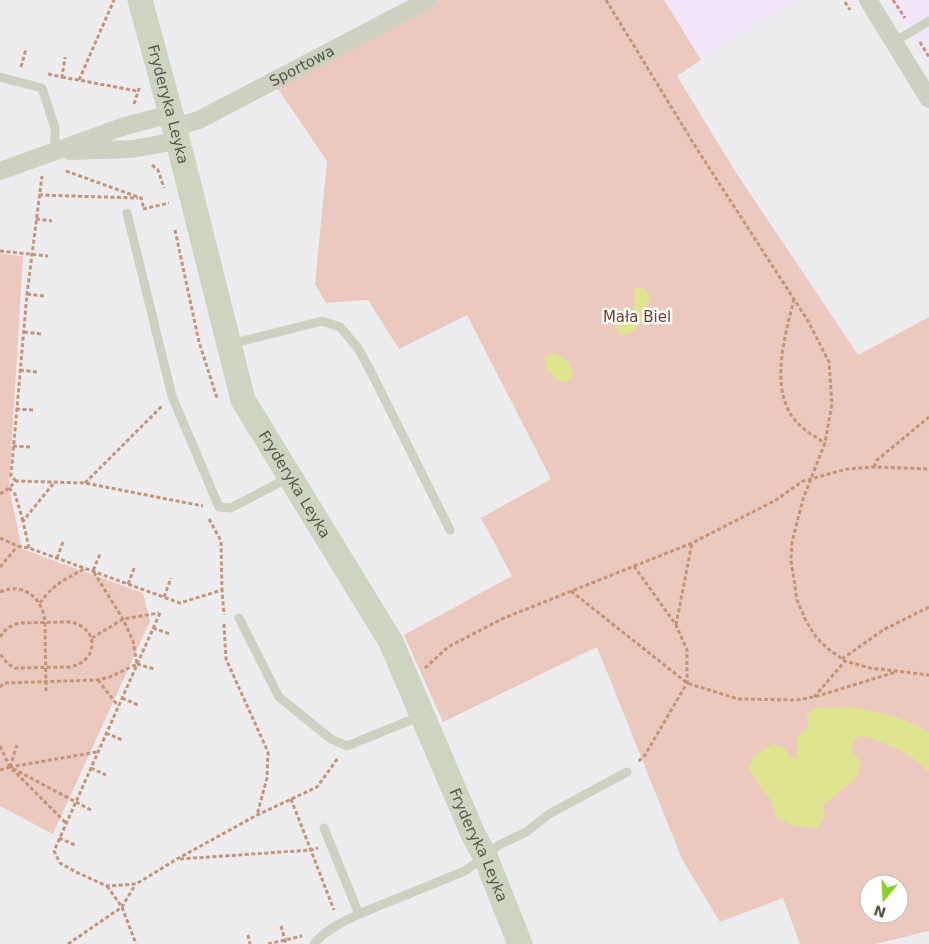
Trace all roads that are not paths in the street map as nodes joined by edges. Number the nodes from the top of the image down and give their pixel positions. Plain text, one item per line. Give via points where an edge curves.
1 (140, 0) edge
2 (428, 0) edge
3 (868, 0) edge
4 (929, 22) edge
5 (894, 42) junction
6 (0, 77) edge
7 (929, 99) edge
8 (174, 127) junction
9 (55, 151) junction
10 (0, 171) edge
11 (127, 213) road end
12 (228, 345) junction
13 (289, 477) junction
14 (450, 530) dead end
15 (239, 618) dead end
16 (424, 715) junction
17 (627, 772) road end
18 (324, 828) dead end
19 (485, 856) junction
20 (359, 914) junction
21 (314, 944) edge
22 (520, 944) edge

1 - 8 street, Fryderyka Leyka
2 - 8 street, Sportowa via 198,120
3 - 5 street
4 - 5 lane
5 - 7 street
6 - 9 lane via 42,88 55,128
8 - 9 street via 125,126
8 - 9 street via 132,150
8 - 12 street, Fryderyka Leyka
9 - 10 street
11 - 13 lane via 172,396 219,507 230,508
12 - 13 street, Fryderyka Leyka via 242,400
12 - 14 lane via 322,321 340,326 370,370
13 - 16 street, Fryderyka Leyka via 391,642 419,671
15 - 16 lane via 279,697 331,738 347,746
16 - 19 street, Fryderyka Leyka
17 - 19 lane via 549,814
18 - 20 lane
19 - 20 lane via 465,871
19 - 22 street, Fryderyka Leyka
20 - 21 lane

